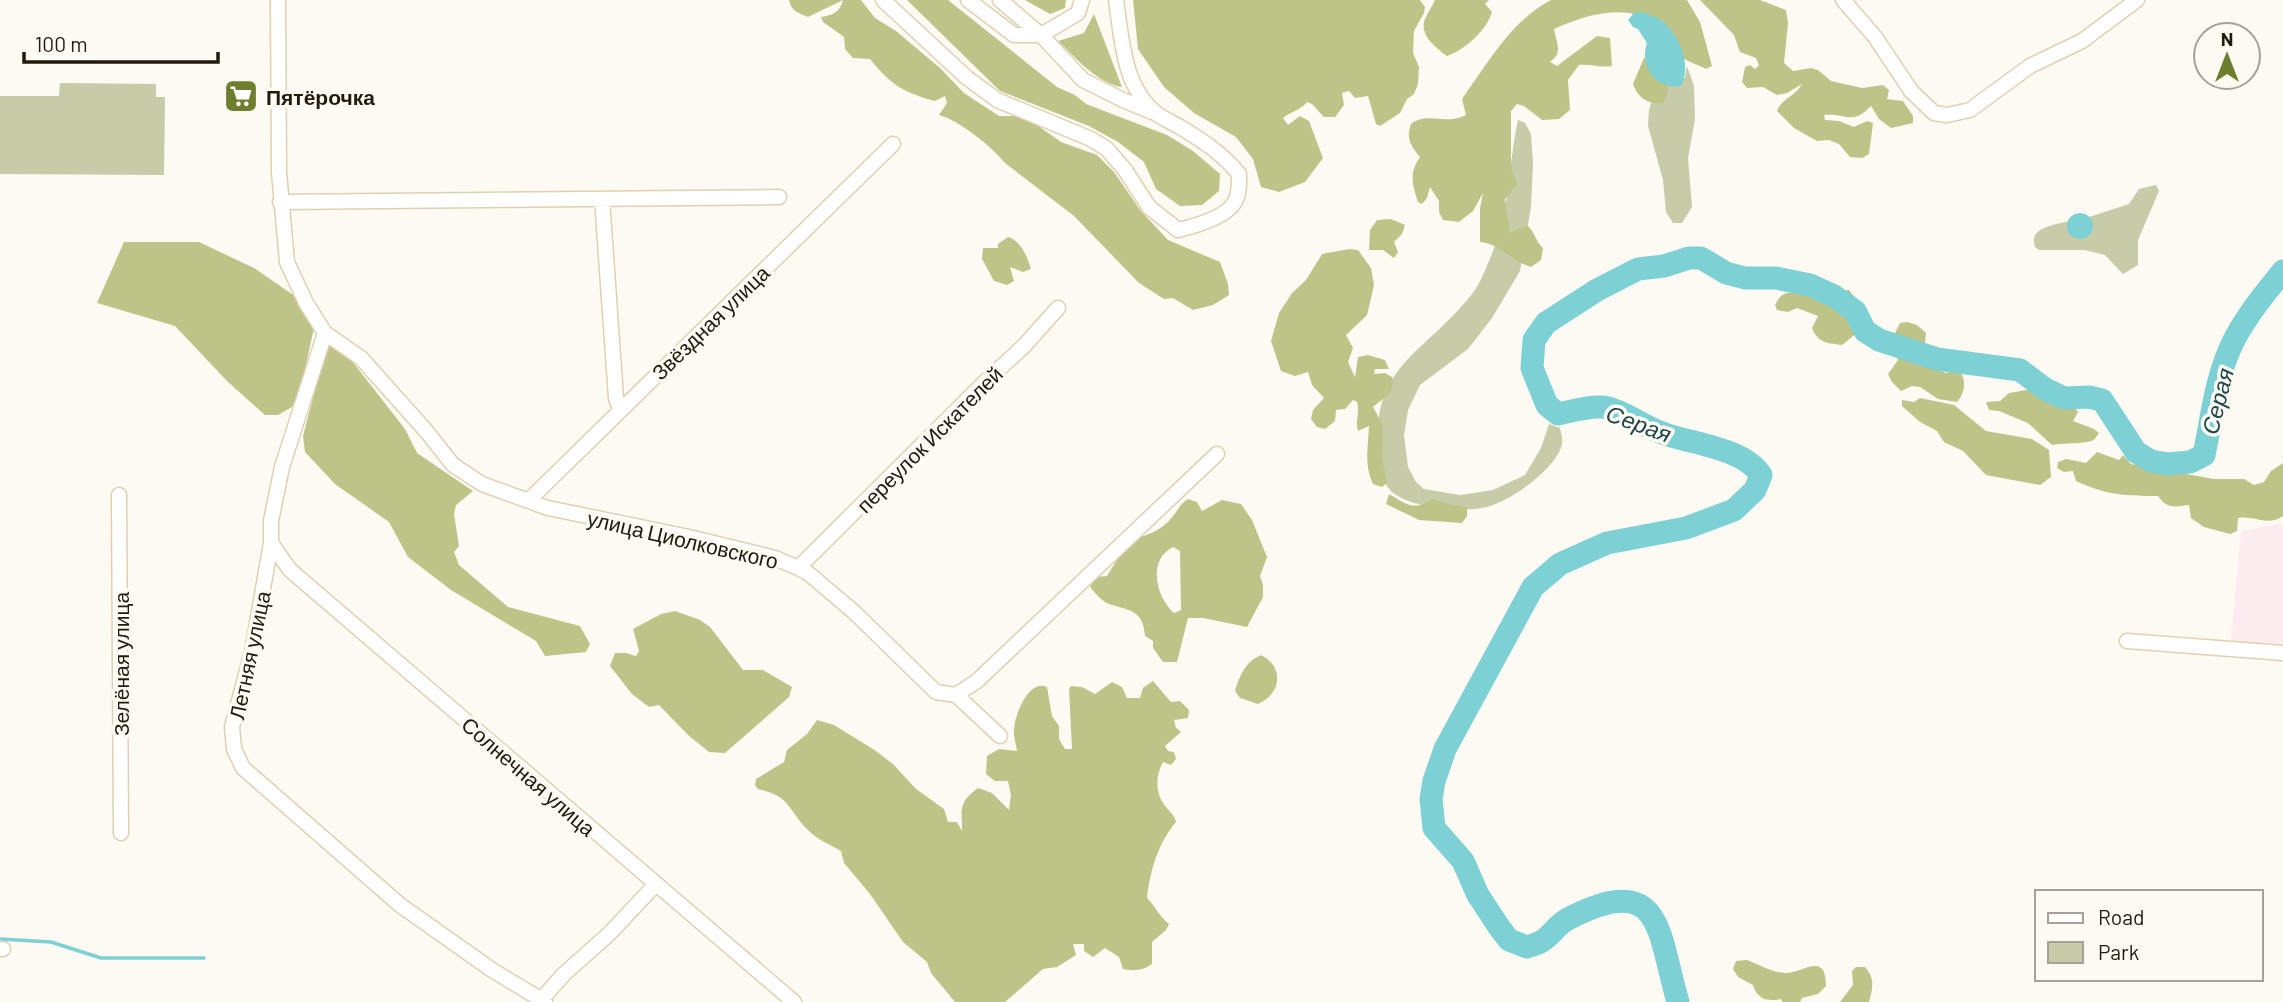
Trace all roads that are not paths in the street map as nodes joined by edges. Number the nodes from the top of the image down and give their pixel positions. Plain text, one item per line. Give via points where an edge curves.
1 (278, 0) edge
2 (883, 0) edge
3 (968, 0) edge
4 (1000, 0) edge
5 (1082, 0) edge
6 (1116, 0) edge
7 (1843, 0) edge
8 (2137, 0) edge
9 (1041, 35) junction
10 (1157, 114) junction
11 (893, 144) dead end
12 (779, 197) dead end
13 (602, 200) junction
14 (280, 202) junction
15 (1058, 308) dead end
16 (325, 333) junction
17 (620, 409) junction
18 (1217, 454) dead end
19 (120, 495) dead end
20 (528, 501) junction
21 (271, 544) junction
22 (798, 568) junction
23 (2127, 641) dead end
24 (2283, 653) edge
25 (956, 695) junction
26 (1000, 736) dead end
27 (121, 833) dead end
28 (655, 885) junction
29 (543, 1001) edge
30 (794, 1002) edge

1 - 14 street
2 - 10 street via 997,100 1107,149 1149,207 1178,230 1214,218 1234,204 1239,174 1207,144
3 - 9 street via 1014,35
4 - 9 street
5 - 9 street via 1078,13
6 - 10 street via 1126,64 1137,92
7 - 8 street via 1911,91 1934,113 1947,115 1970,110 2030,66 2082,41
9 - 10 street via 1083,80
11 - 17 street, Звёздная улица
12 - 13 street
13 - 14 street
13 - 17 street
14 - 16 street via 286,262
15 - 22 street, переулок Искателей
16 - 20 street, улица Циолковского via 361,358 453,466 482,484
16 - 21 street, Летняя улица via 282,467
17 - 20 street, Звёздная улица
18 - 25 street
19 - 27 street, Зелёная улица
20 - 22 street, улица Циолковского via 775,558
21 - 28 street, Солнечная улица via 289,569
21 - 29 street, Летняя улица via 252,652 232,727 234,749 243,768 400,905 492,971
22 - 25 street, улица Циолковского via 854,612 936,692
23 - 24 street
25 - 26 street, улица Циолковского
28 - 29 street via 564,974
28 - 30 street, Солнечная улица

